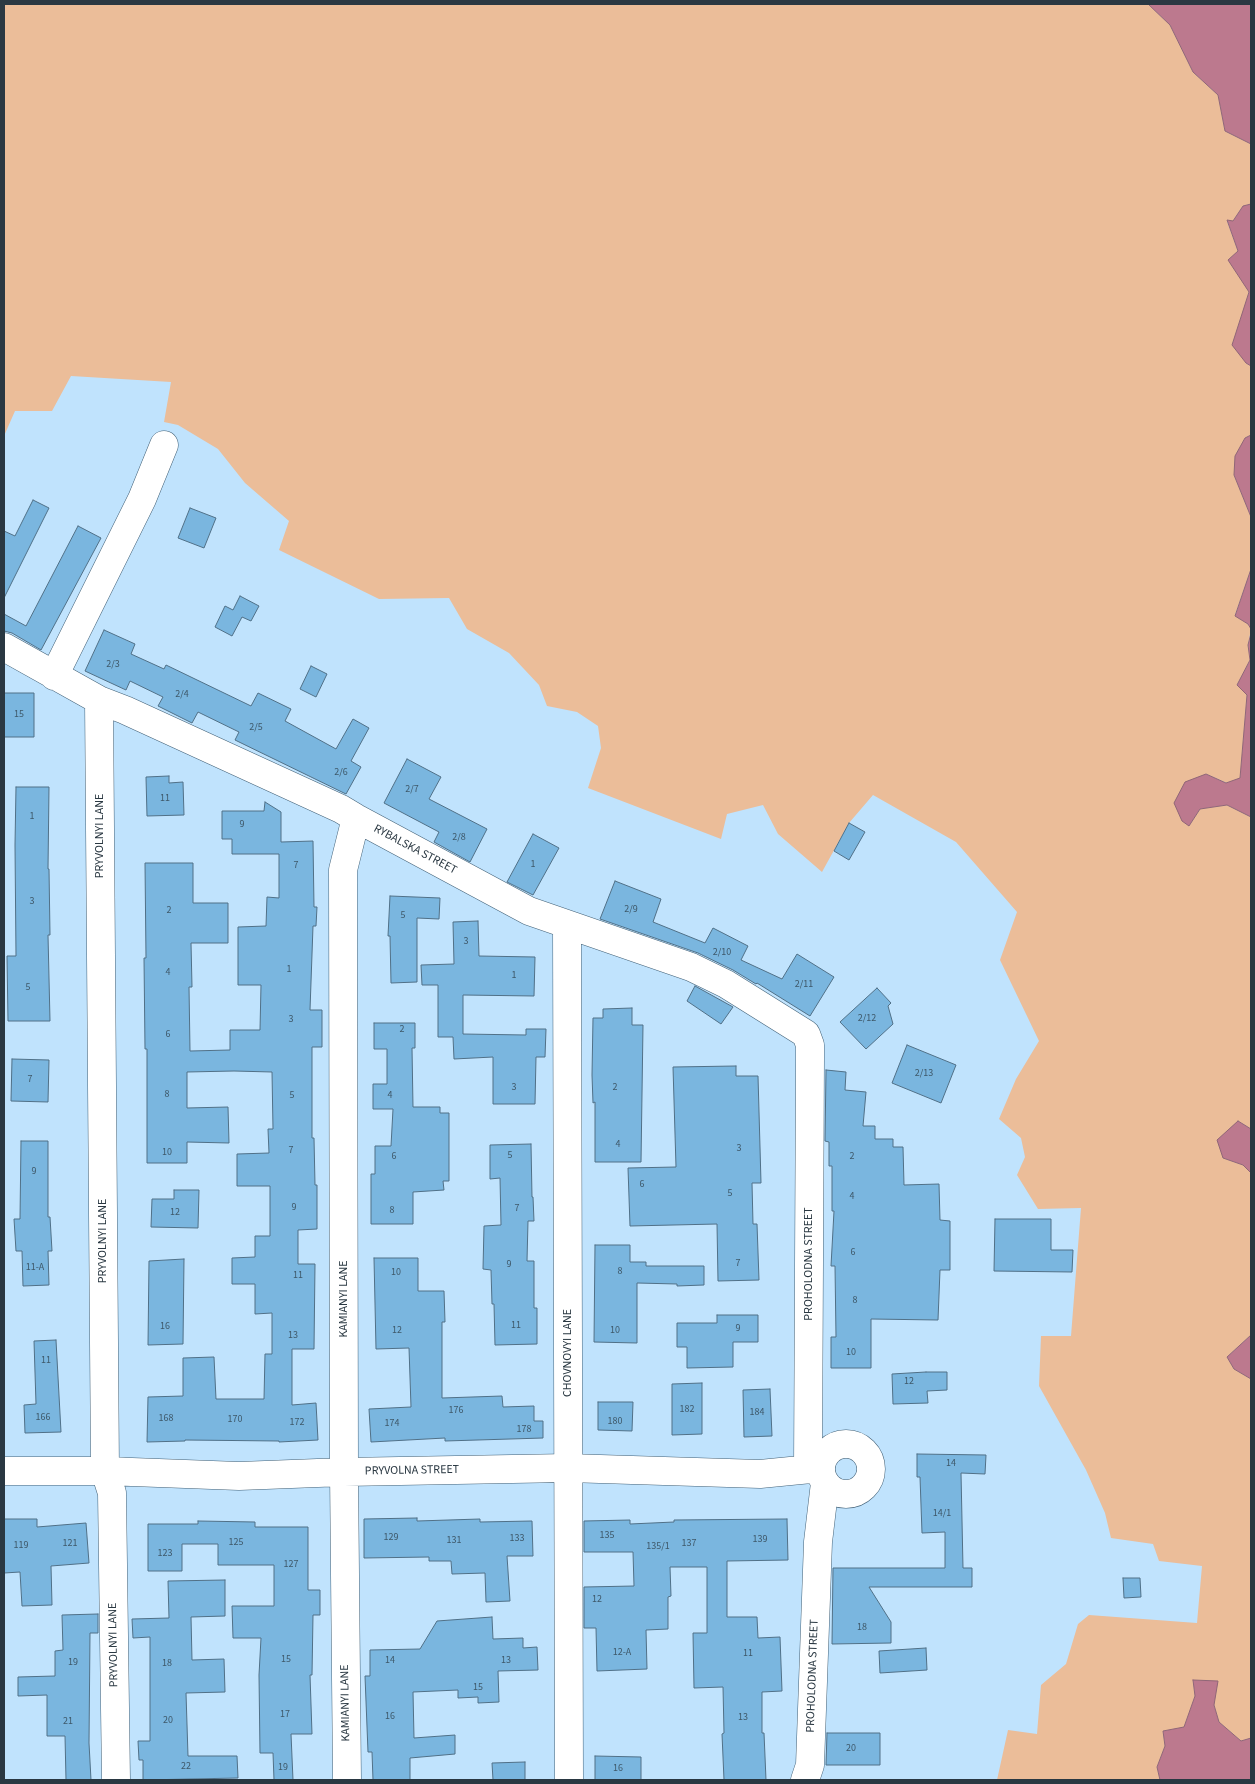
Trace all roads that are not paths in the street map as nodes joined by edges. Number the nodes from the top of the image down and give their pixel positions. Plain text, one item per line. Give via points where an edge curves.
1 (164, 444) dead end
2 (4, 647) edge
3 (54, 676) junction
4 (98, 700) junction
5 (356, 818) junction
6 (567, 925) junction
7 (810, 1058) joint
8 (568, 1468) junction
9 (4, 1471) edge
10 (104, 1471) junction
11 (344, 1472) junction
12 (818, 1473) junction
13 (116, 1780) edge
14 (347, 1780) edge
15 (568, 1780) edge
16 (806, 1780) edge

1 - 3 street via 142,500
2 - 3 street, RYBALSKA STREET
3 - 4 street, RYBALSKA STREET
4 - 5 street, RYBALSKA STREET
4 - 10 street, PRYVOLNYI LANE
5 - 6 street, RYBALSKA STREET via 529,911
5 - 11 street, KAMIANYI LANE via 343,870
6 - 7 street, RYBALSKA STREET via 691,967 726,984 806,1034
6 - 8 street, CHOVNOVYI LANE
7 - 12 street, PROHOLODNA STREET
8 - 11 street, PRYVOLNA STREET
8 - 12 street, PRYVOLNA STREET
8 - 15 street, CHOVNOVYI LANE
9 - 10 street, PRYVOLNA STREET
10 - 11 street, PRYVOLNA STREET via 238,1476
10 - 13 street, PRYVOLNYI LANE via 112,1493
11 - 14 street, KAMIANYI LANE
12 - 16 street, PROHOLODNA STREET via 810,1765

